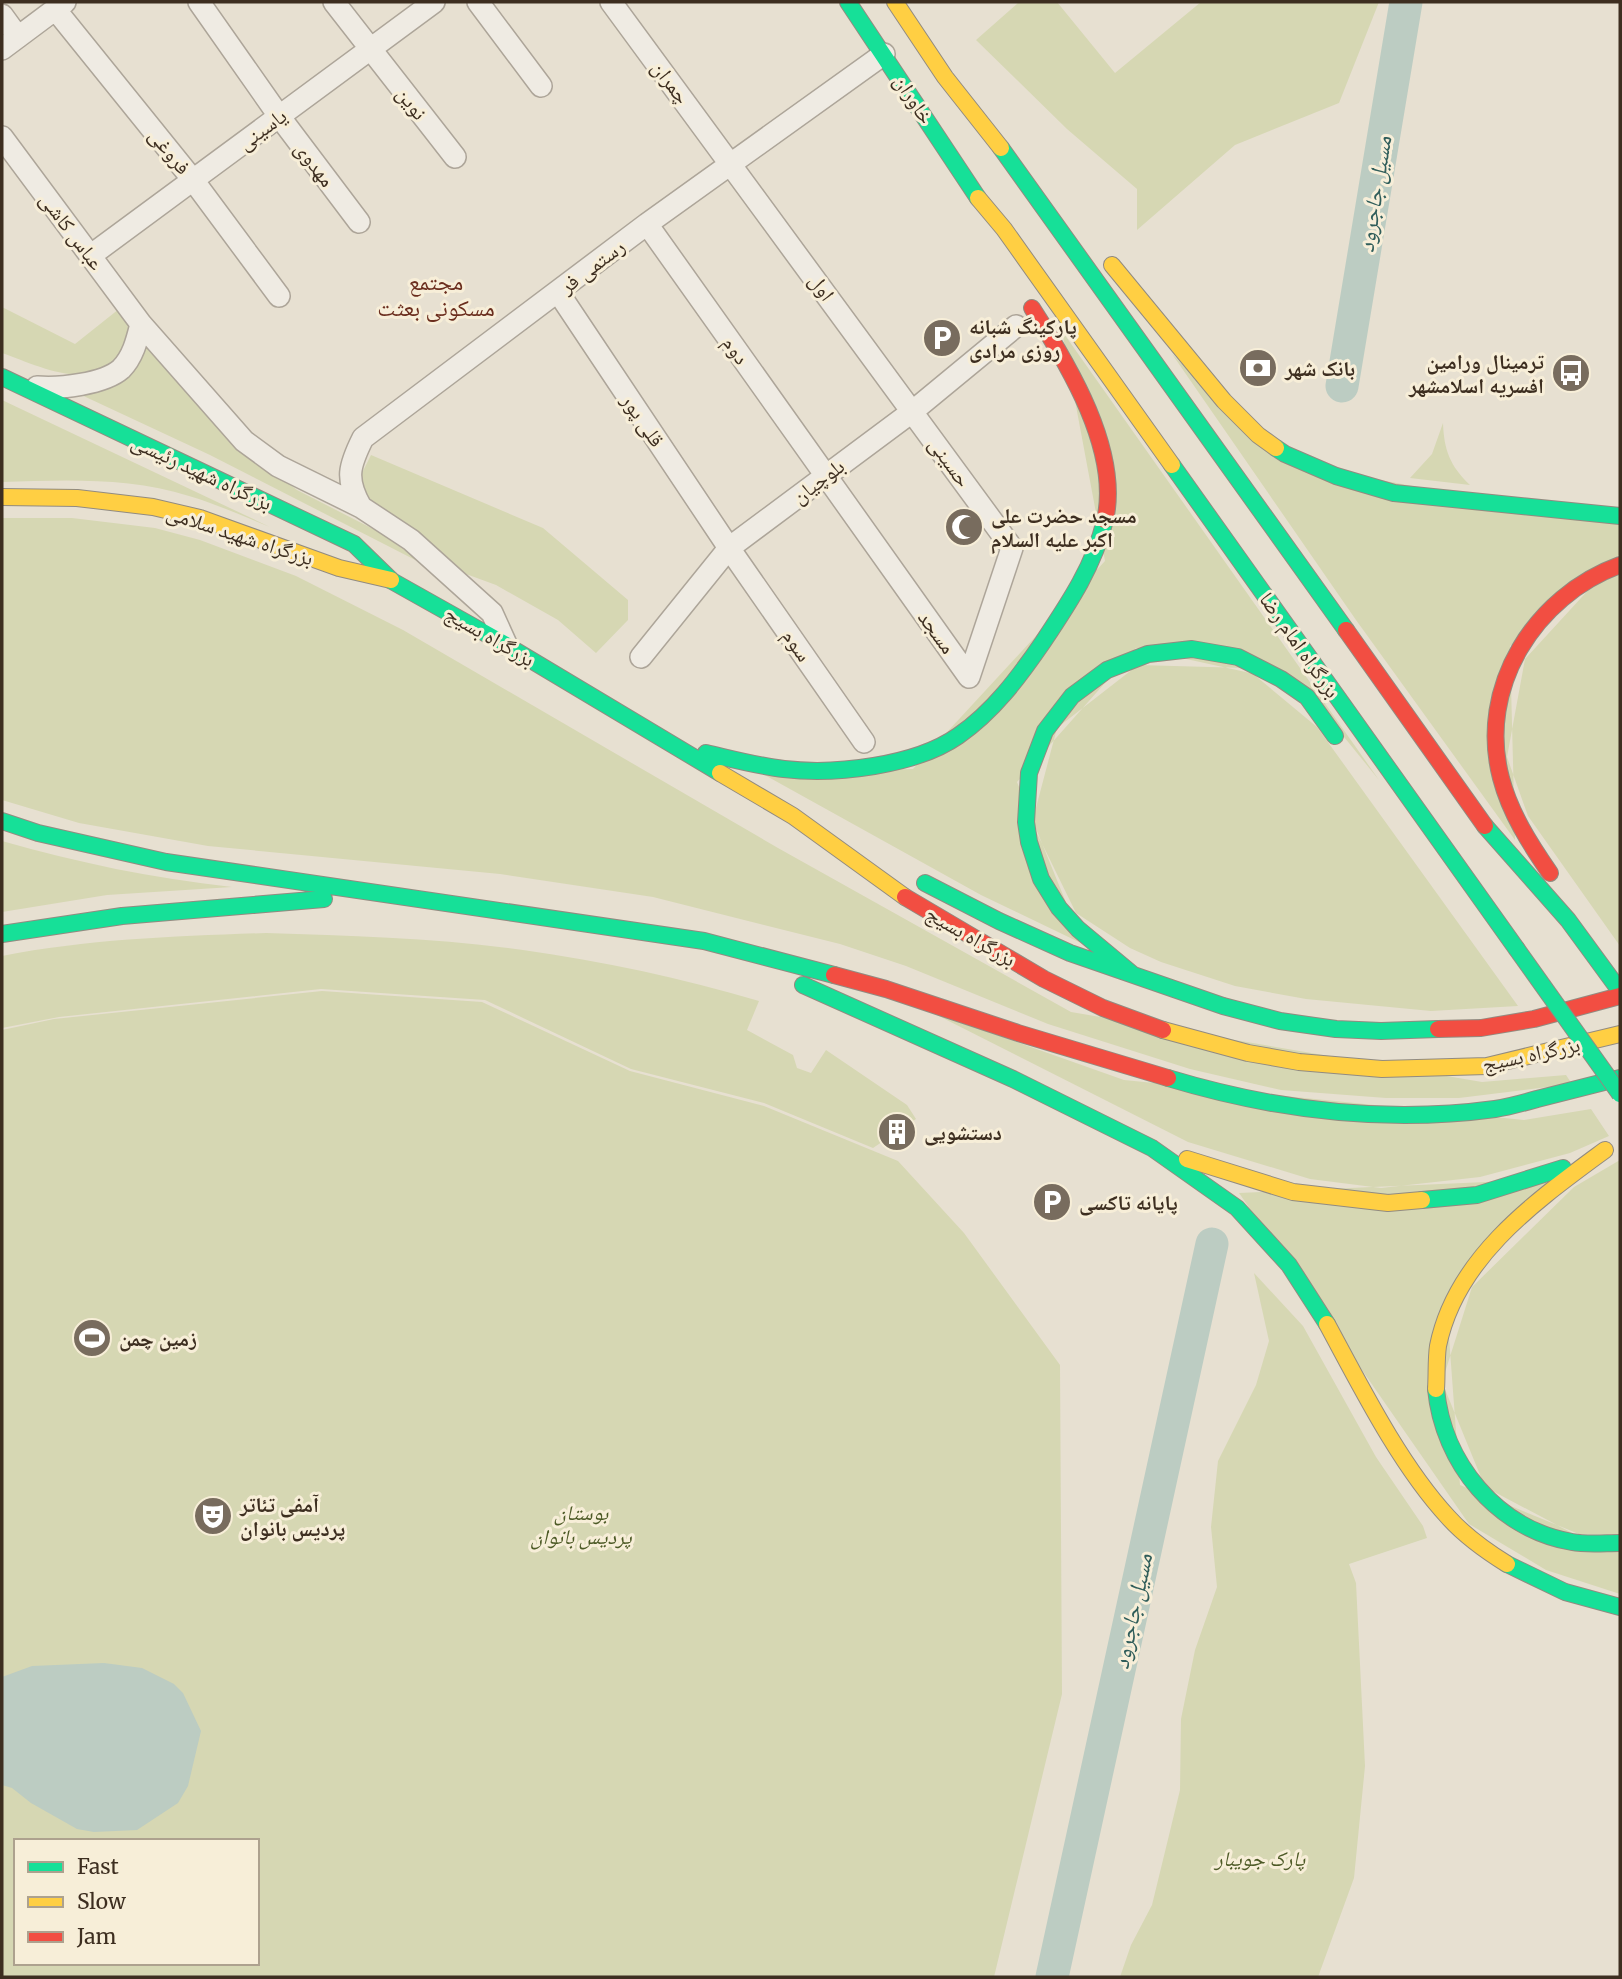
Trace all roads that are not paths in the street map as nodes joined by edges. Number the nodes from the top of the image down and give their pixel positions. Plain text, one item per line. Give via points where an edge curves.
1 (199, 2) edge
2 (334, 2) edge
3 (434, 2) edge
4 (478, 2) edge
5 (611, 2) edge
6 (848, 2) edge
7 (895, 2) edge
8 (60, 6) edge
9 (2, 15) edge
10 (10, 43) edge
11 (370, 49) junction
12 (884, 54) junction
13 (541, 86) dead end
14 (279, 116) junction
15 (2, 137) edge
16 (1001, 148) junction
17 (455, 157) dead end
18 (730, 162) junction
19 (193, 180) junction
20 (978, 198) junction
21 (1068, 213) dead end
22 (359, 222) dead end
23 (647, 224) junction
24 (997, 249) dead end
25 (1100, 249) dead end
26 (90, 256) junction
27 (558, 292) junction
28 (1023, 294) dead end
29 (279, 296) dead end
30 (141, 324) junction
31 (1016, 326) dead end
32 (2, 377) edge
33 (23, 386) junction
34 (913, 411) junction
35 (825, 476) junction
36 (2, 498) edge
37 (360, 507) junction
38 (1620, 516) edge
39 (729, 548) junction
40 (1012, 548) joint
41 (1620, 565) edge
42 (393, 580) junction
43 (506, 645) junction
44 (641, 657) dead end
45 (864, 742) dead end
46 (676, 747) junction
47 (1347, 752) dead end
48 (793, 816) junction
49 (2, 821) edge
50 (890, 866) dead end
51 (914, 878) dead end
52 (372, 893) junction
53 (1473, 914) dead end
54 (1568, 919) junction
55 (2, 934) edge
56 (704, 941) junction
57 (1516, 948) junction
58 (1132, 974) junction
59 (1620, 993) edge
60 (1620, 1034) edge
61 (1620, 1078) edge
62 (1620, 1094) edge
63 (1613, 1147) edge
64 (1152, 1148) junction
65 (1620, 1543) edge
66 (1620, 1607) edge

1 - 14 street, مهدوی
2 - 11 street
3 - 11 street, یاسینی
4 - 13 street
5 - 18 street, چمران
6 - 12 main road, خاوران
7 - 16 main road, خاوران via 964,105
8 - 10 street
8 - 19 street, فروغی
9 - 10 street
11 - 14 street, یاسینی
11 - 17 street, نوین
12 - 18 street, رستمی فر
12 - 20 main road, خاوران
14 - 19 street, یاسینی
14 - 22 street, مهدوی
15 - 26 street, عباس کاشی
16 - 21 main road
16 - 54 main road, بزرگراه امام رضا via 1494,838
18 - 23 street, رستمی فر
18 - 34 street, اول
19 - 26 street, یاسینی
19 - 29 street, فروغی
20 - 24 main road
20 - 57 main road, بزرگراه امام رضا
23 - 27 street, رستمی فر
23 - 35 street, دوم
25 - 38 main road via 1224,401 1285,454 1336,476 1394,493
26 - 30 street, عباس کاشی
27 - 37 street, رستمی فر via 363,438 350,472 351,490
27 - 39 street, قلی پور
28 - 46 main road via 1057,347 1096,431 1107,495 1105,520 1089,569 1028,663 968,728 941,746 911,757 858,767 795,771
30 - 33 street via 128,361 120,370 93,382 51,389
30 - 37 street, عباس کاشی via 244,441 278,466
31 - 34 street, بلوچیان
32 - 33 main road, بزرگراه شهید رئیسی
33 - 42 main road, بزرگراه شهید رئیسی via 354,544
34 - 35 street, بلوچیان
34 - 40 street, حسینی
35 - 39 street, بلوچیان
35 - 40 street, مسجد via 969,677
36 - 42 main road, بزرگراه شهید سلامی via 77,498 153,507 200,517 339,568
37 - 43 street, عباس کاشی via 411,540 492,612
39 - 44 street, بلوچیان
39 - 45 street, سوم
41 - 54 main road via 1588,578 1542,617 1513,660 1497,716 1500,777 1529,843 1552,876
42 - 43 main road, بزرگراه بسیج
43 - 46 main road, بزرگراه بسیج
46 - 48 main road, بزرگراه بسیج
47 - 58 main road via 1306,697 1261,665 1213,650 1154,651 1132,657 1072,694 1046,728 1033,758 1026,786 1028,839 1035,867 1051,898
48 - 50 main road
48 - 60 main road, بزرگراه بسیج via 918,906 1044,979 1103,1008 1166,1031 1248,1053 1341,1067 1487,1066
49 - 52 main road via 166,862
51 - 58 main road via 1070,953
52 - 55 main road via 117,916
52 - 56 main road, بزرگراه بسیج
53 - 57 main road
54 - 59 main road, بزرگراه امام رضا
56 - 61 main road, بزرگراه بسیج via 886,989 1220,1094 1290,1107 1421,1116 1498,1109
56 - 64 main road via 1013,1079
57 - 62 main road, بزرگراه امام رضا, bridge
58 - 59 main road via 1280,1021 1381,1031 1481,1028 1534,1019
63 - 64 main road via 1477,1195 1388,1203 1293,1192
63 - 65 main road via 1514,1220 1471,1272 1444,1322 1434,1388 1452,1452 1475,1487 1496,1507 1517,1524 1545,1537 1577,1544
64 - 66 main road via 1237,1208 1289,1265 1370,1403 1428,1494 1450,1519 1483,1549 1518,1571 1565,1592

